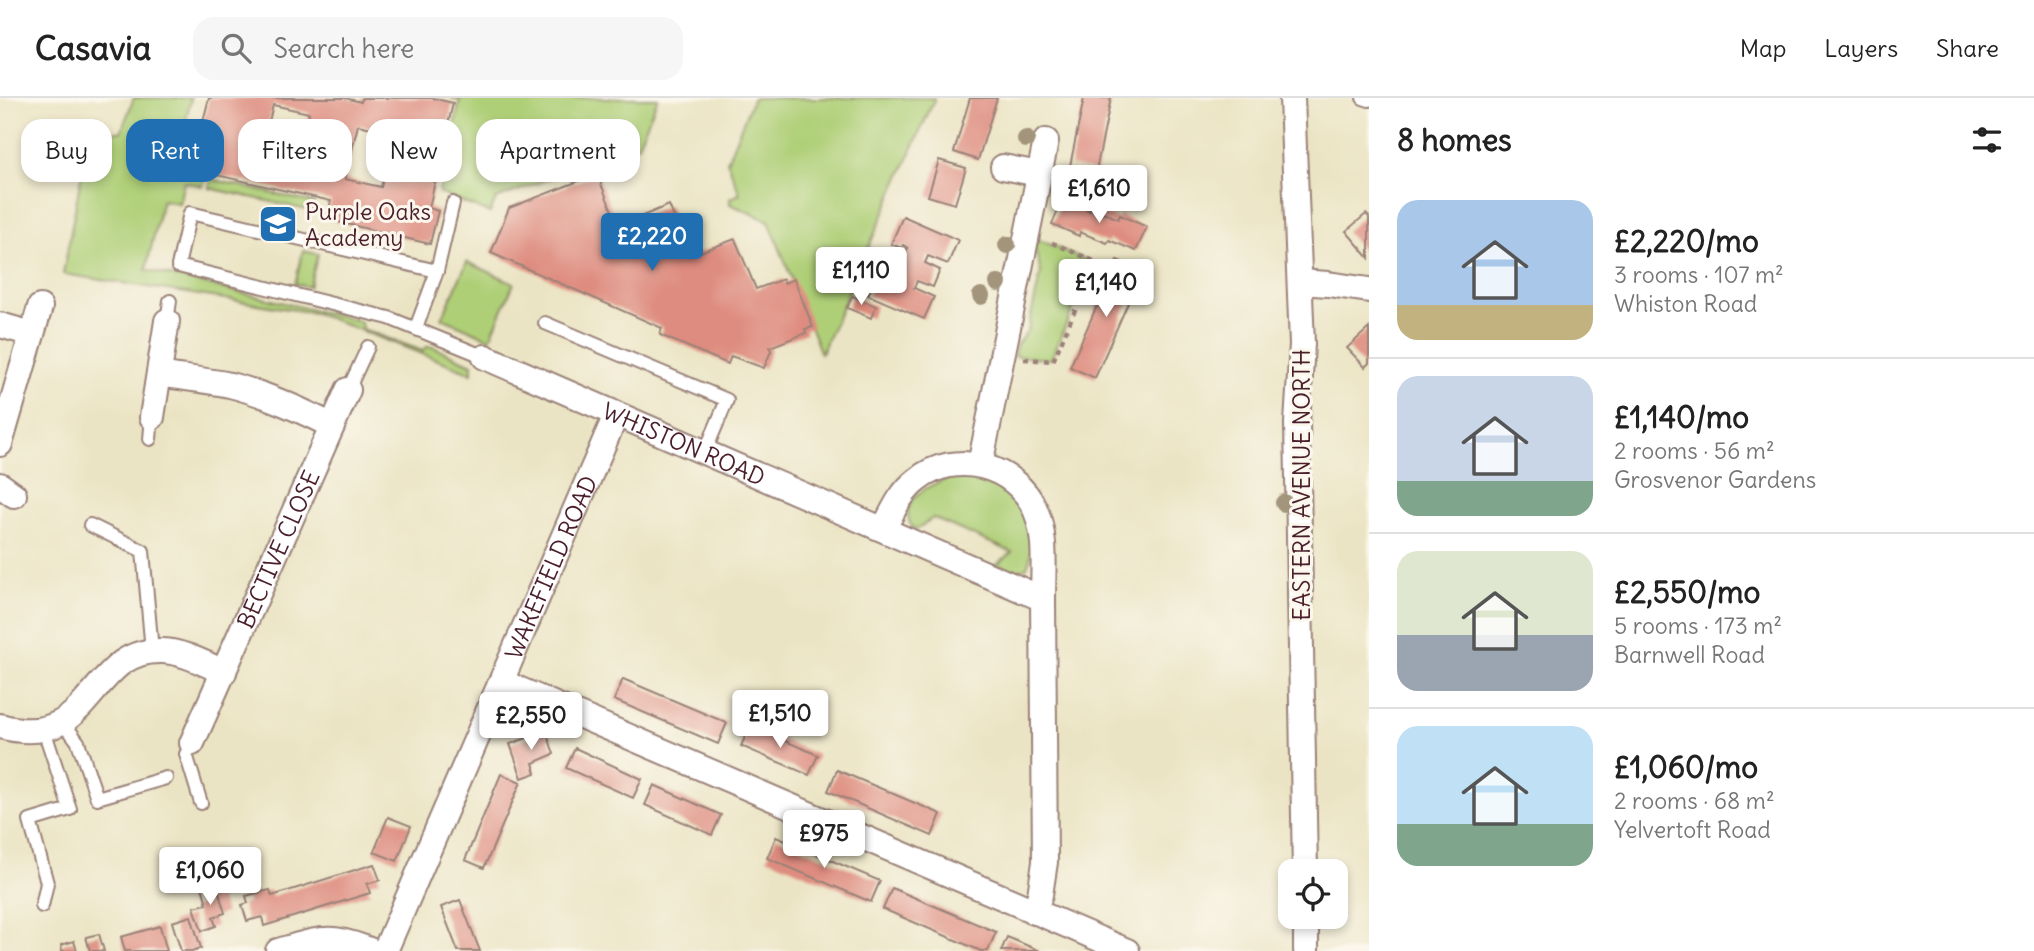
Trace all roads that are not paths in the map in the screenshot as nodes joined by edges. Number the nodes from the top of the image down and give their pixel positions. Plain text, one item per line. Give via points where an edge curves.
1 (1292, 98) edge
2 (1363, 98) edge
3 (1369, 100) edge
4 (1046, 141) dead end
5 (1003, 167) dead end
6 (1039, 174) junction
7 (453, 203) dead end
8 (437, 271) junction
9 (1300, 282) junction
10 (1369, 290) edge
11 (40, 307) dead end
12 (168, 311) dead end
13 (545, 323) dead end
14 (0, 326) edge
15 (416, 328) junction
16 (32, 334) junction
17 (368, 346) dead end
18 (485, 357) joint
19 (159, 374) junction
20 (348, 390) joint
21 (616, 415) junction
22 (332, 426) junction
23 (151, 428) dead end
24 (0, 444) edge
25 (705, 452) junction
26 (980, 465) junction
27 (90, 525) dead end
28 (884, 528) junction
29 (1043, 598) junction
30 (152, 651) junction
31 (224, 672) junction
32 (502, 682) junction
33 (0, 726) edge
34 (54, 726) junction
35 (192, 743) joint
36 (166, 778) dead end
37 (201, 803) dead end
38 (1305, 859) edge
39 (42, 906) dead end
40 (1034, 912) junction
41 (1306, 929) edge
42 (278, 951) edge
43 (372, 951) edge
44 (385, 951) edge
45 (1126, 951) edge
46 (1306, 951) edge

1 - 9 street, EASTERN AVENUE NORTH
2 - 3 lane
4 - 6 street
5 - 6 street
6 - 26 street
7 - 8 lane
8 - 15 lane
8 - 15 lane via 190,213 178,266
9 - 10 street
9 - 38 street, EASTERN AVENUE NORTH via 1297,424
11 - 16 street
12 - 19 street
13 - 25 lane via 727,400
14 - 16 street
15 - 18 lane
16 - 24 street
17 - 20 lane
18 - 21 street, WHISTON ROAD
19 - 22 street via 256,393
19 - 23 street
20 - 22 street, BECTIVE CLOSE
21 - 25 street, WHISTON ROAD
21 - 32 street, WAKEFIELD ROAD
22 - 31 street, BECTIVE CLOSE
25 - 28 street, WHISTON ROAD
26 - 28 street via 945,466 924,475 901,497
26 - 29 street via 1014,481 1036,511 1042,537
27 - 30 lane via 143,551
28 - 29 street, WHISTON ROAD
29 - 40 street via 1045,862
30 - 31 street via 173,652
30 - 34 street via 132,657 108,674 81,706
31 - 35 street, BECTIVE CLOSE
32 - 40 street
32 - 44 street, WAKEFIELD ROAD
33 - 34 street via 25,731
34 - 36 lane via 78,742 97,799
34 - 39 lane via 69,809 30,821 47,883
35 - 37 lane via 186,754
40 - 45 street
41 - 46 street
42 - 43 street via 328,938

